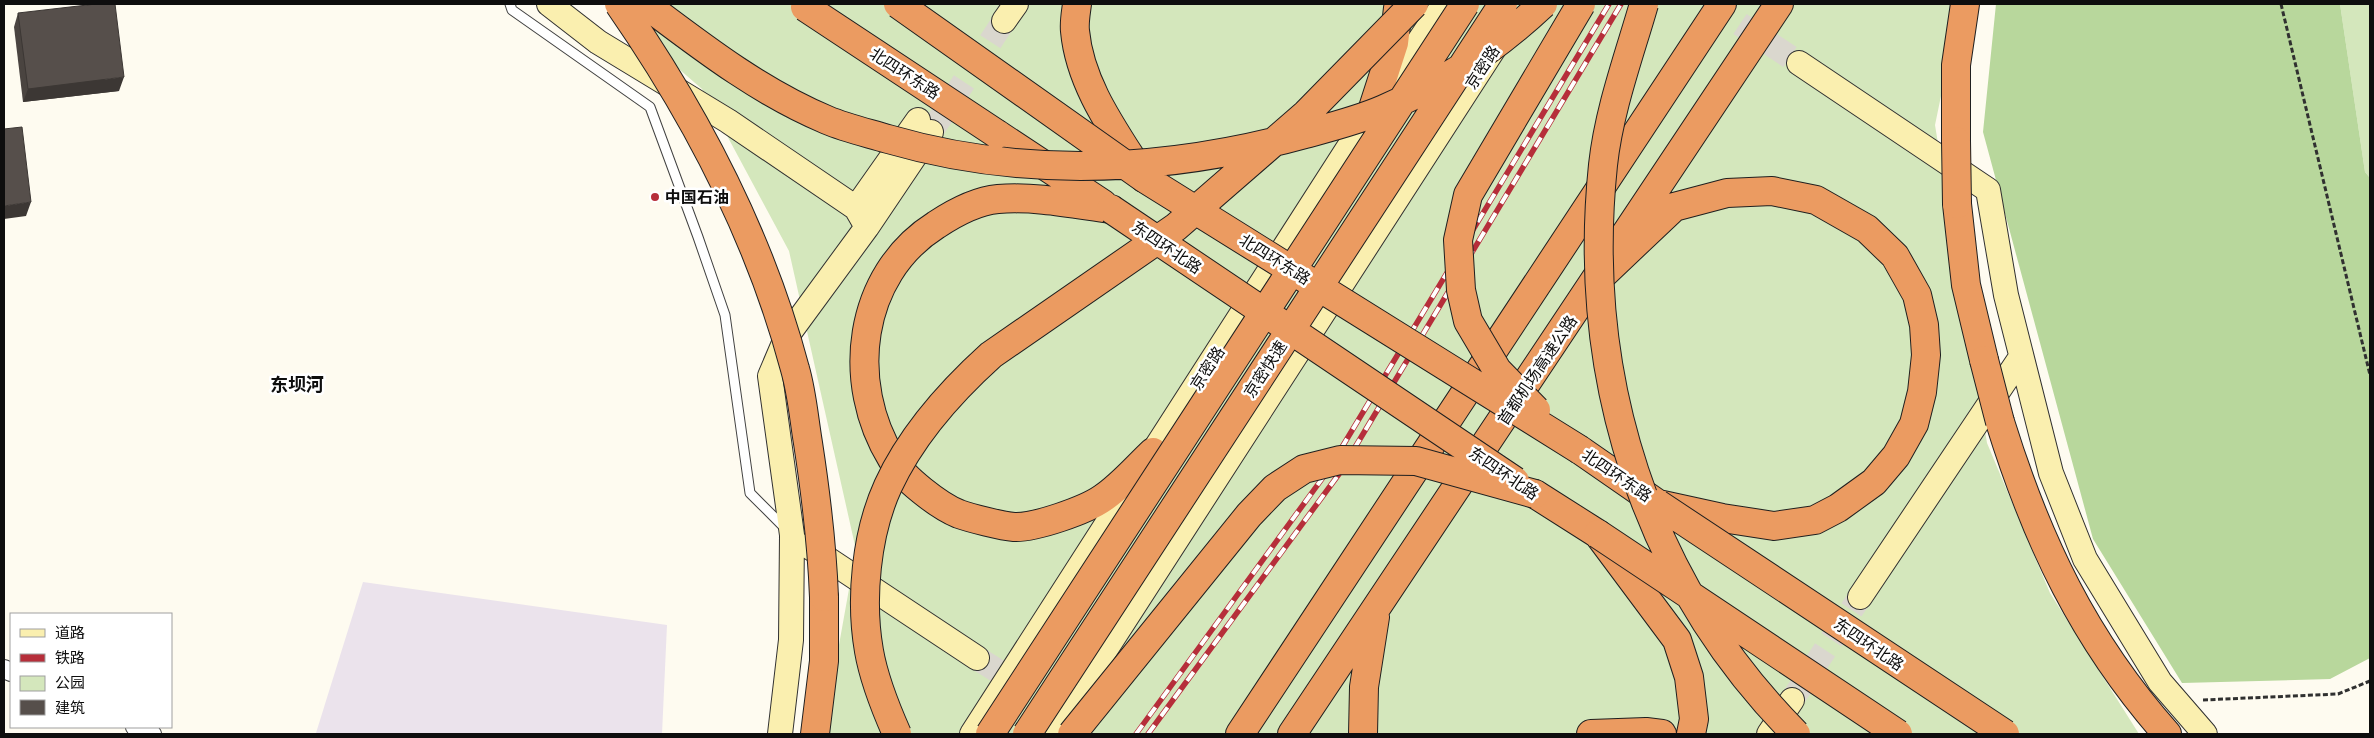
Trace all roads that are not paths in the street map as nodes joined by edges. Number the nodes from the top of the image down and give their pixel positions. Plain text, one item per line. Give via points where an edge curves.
1 (510, 4) edge
2 (548, 4) edge
3 (619, 4) edge
4 (645, 4) edge
5 (898, 4) edge
6 (1077, 4) edge
7 (1398, 4) edge
8 (1414, 4) edge
9 (1444, 4) edge
10 (1465, 4) edge
11 (1503, 4) edge
12 (1523, 4) edge
13 (1543, 4) edge
14 (1580, 4) edge
15 (1644, 4) edge
16 (1722, 4) edge
17 (1780, 4) edge
18 (1965, 4) edge
19 (802, 6) edge
20 (1799, 63) tunnel mouth
21 (1372, 111) junction
22 (925, 126) tunnel mouth
23 (1144, 178) junction
24 (1111, 209) junction
25 (862, 217) junction
26 (1597, 280) junction
27 (2021, 357) junction
28 (1580, 450) junction
29 (1153, 452) junction
30 (1535, 494) junction
31 (1658, 504) junction
32 (1598, 534) junction
33 (792, 535) junction
34 (1860, 597) tunnel mouth
35 (1377, 608) junction
36 (977, 658) tunnel mouth
37 (1792, 700) tunnel mouth
38 (137, 728) edge
39 (152, 734) edge
40 (780, 734) edge
41 (815, 734) edge
42 (897, 734) edge
43 (972, 734) edge
44 (990, 734) edge
45 (1027, 734) edge
46 (1051, 734) edge
47 (1072, 734) edge
48 (1240, 734) edge
49 (1292, 734) edge
50 (1363, 734) edge
51 (1591, 734) edge
52 (1662, 734) edge
53 (1691, 734) edge
54 (1769, 734) edge
55 (1796, 734) edge
56 (1898, 734) edge
57 (2005, 734) edge
58 (2167, 734) edge
59 (2204, 734) edge

1 - 33 lane via 512,10 650,107 725,315 750,494
2 - 25 street via 598,42 728,121
3 - 41 highway, bridge via 656,57 726,184 754,244 796,370 821,534 824,661
4 - 13 highway, bridge via 715,57 827,120 966,158 1024,165 1089,166 1208,156 1268,144 1352,121 1385,109 1451,75 1502,40
5 - 23 highway, 北四环东路, bridge
6 - 23 highway, bridge via 1075,31 1084,70 1097,102
7 - 21 highway via 1394,43
8 - 42 highway, bridge via 1306,114 1176,227 991,355 966,378 916,440 888,487 874,528 868,567 866,610 869,651 877,684
9 - 21 street, 京密路
10 - 44 highway, 京密快速, bridge
11 - 45 highway, 京密快速, bridge
12 - 46 street, 京密路
14 - 28 highway, bridge via 1468,195 1458,240 1461,290 1468,321 1497,370
15 - 55 highway, bridge via 1616,101 1604,163 1599,230 1600,303 1613,391 1636,479 1661,544 1698,612 1770,708
16 - 48 highway
17 - 26 highway, 首都机场高速公路
18 - 58 highway, bridge via 1956,65 1957,204 1966,285 2000,422 2016,472 2068,595 2101,650 2136,699
19 - 24 highway, 北四环东路, bridge
20 - 27 street via 1988,190 2006,295
21 - 29 street, 京密路
22 - 25 street
23 - 28 highway, 北四环东路, bridge
24 - 29 highway via 1042,199 997,199 959,211 924,233 898,256 871,312 864,346 865,384 873,422 893,461 922,490 958,514 1015,527 1058,519 1103,499
24 - 30 highway, 东四环北路, bridge
25 - 33 street via 787,336 770,376
26 - 31 highway via 1674,207 1736,192 1772,190 1816,200 1867,229 1895,256 1917,295 1926,355 1922,392 1914,424 1896,456 1874,482 1815,520 1774,526
26 - 35 highway, 首都机场高速公路
27 - 34 street
27 - 59 street via 2051,473 2085,559 2160,682
28 - 31 highway, 北四环东路, bridge
29 - 43 street, 京密路
30 - 32 highway, 东四环北路
30 - 47 highway, bridge via 1416,461 1340,460 1304,469 1275,488 1249,515
31 - 57 highway, 东四环北路, bridge
32 - 53 highway via 1677,640 1689,677 1694,719
32 - 56 highway, 东四环北路, bridge
33 - 36 street
33 - 40 street via 791,640
35 - 49 highway, 首都机场高速公路
35 - 50 highway via 1364,687
37 - 54 street
38 - 39 street
51 - 52 highway

